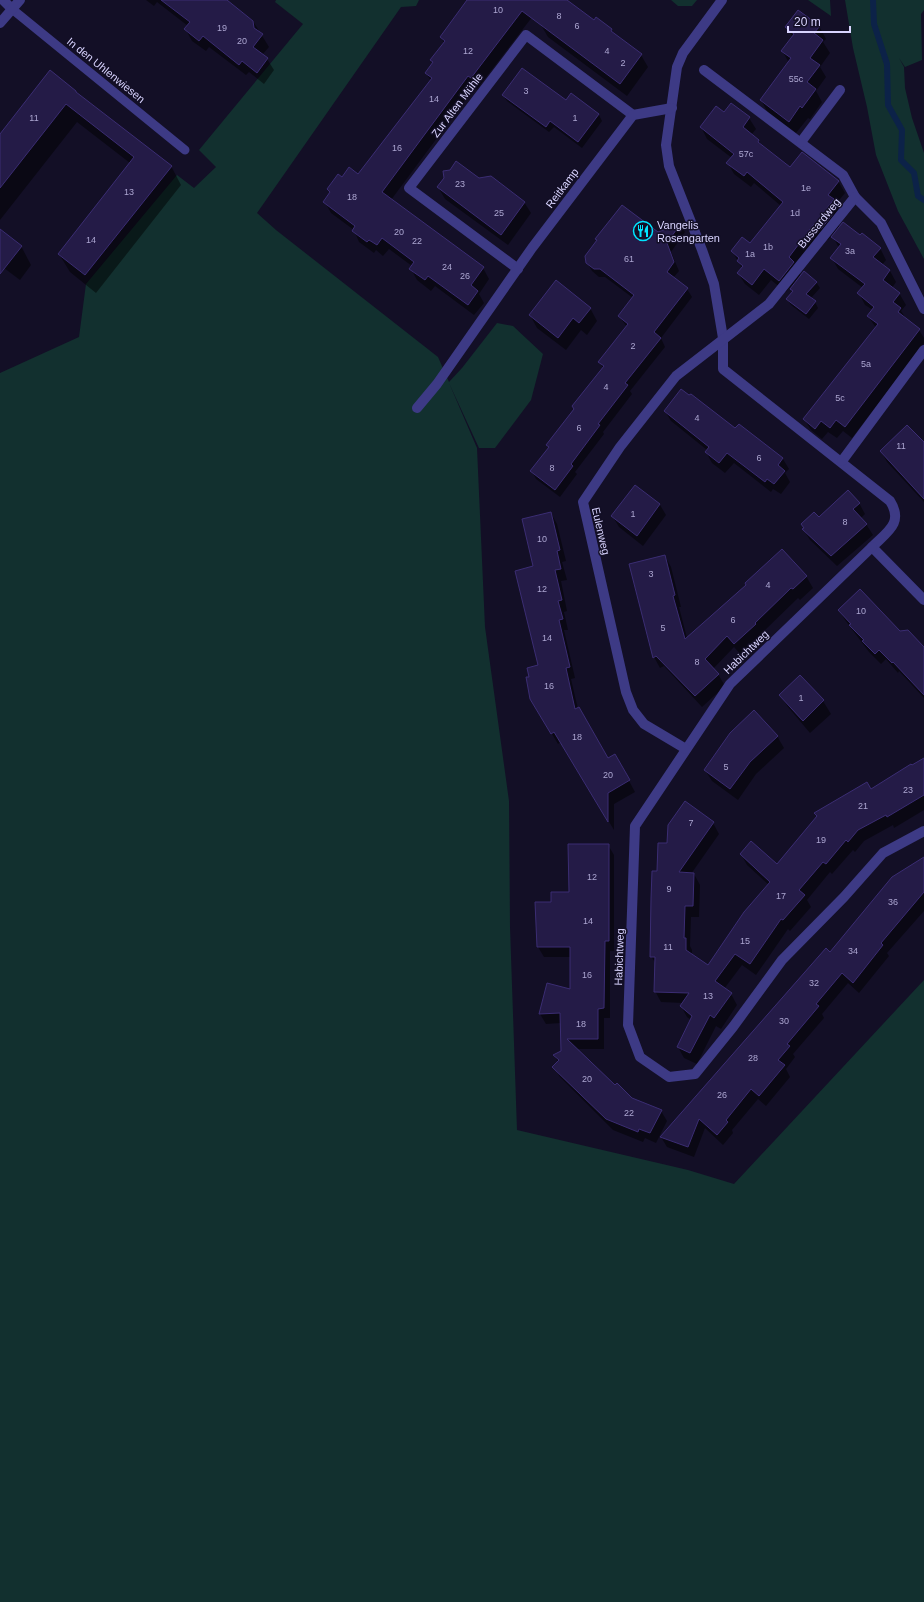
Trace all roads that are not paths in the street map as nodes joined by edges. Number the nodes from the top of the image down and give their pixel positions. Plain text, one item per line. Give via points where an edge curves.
1 (3, 0) edge
2 (20, 0) edge
3 (722, 0) edge
4 (12, 9) junction
5 (0, 23) edge
6 (704, 70) dead end
7 (840, 90) dead end
8 (672, 108) junction
9 (632, 114) junction
10 (801, 142) junction
11 (185, 150) dead end
12 (855, 197) junction
13 (518, 269) junction
14 (924, 309) edge
15 (723, 338) junction
16 (924, 350) edge
17 (417, 408) dead end
18 (842, 461) junction
19 (872, 547) junction
20 (924, 600) edge
21 (686, 749) junction
22 (924, 831) edge

1 - 4 street
2 - 4 street
3 - 8 street via 683,53 677,67
4 - 5 street
4 - 11 lane, In den Uhlenwiesen
6 - 10 street
7 - 10 street
8 - 9 street
8 - 15 street via 666,145 669,166 714,284
9 - 13 street, Reitkamp
9 - 13 street, Zur Alten Mühle via 526,35 409,188
10 - 12 street via 843,175
12 - 14 street, Bussardweg via 882,223
12 - 15 street, Bussardweg via 769,304
13 - 17 street, Reitkamp via 437,384
15 - 18 street via 723,369
15 - 21 street, Eulenweg via 676,376 620,447 583,502 626,692 633,710 644,724
16 - 18 street
18 - 19 street via 890,501 895,509 897,518 893,526
19 - 20 street
19 - 21 street, Habichtweg via 730,684
21 - 22 street, Habichtweg via 635,826 628,1025 640,1057 669,1077 695,1074 734,1027 782,960 883,853

